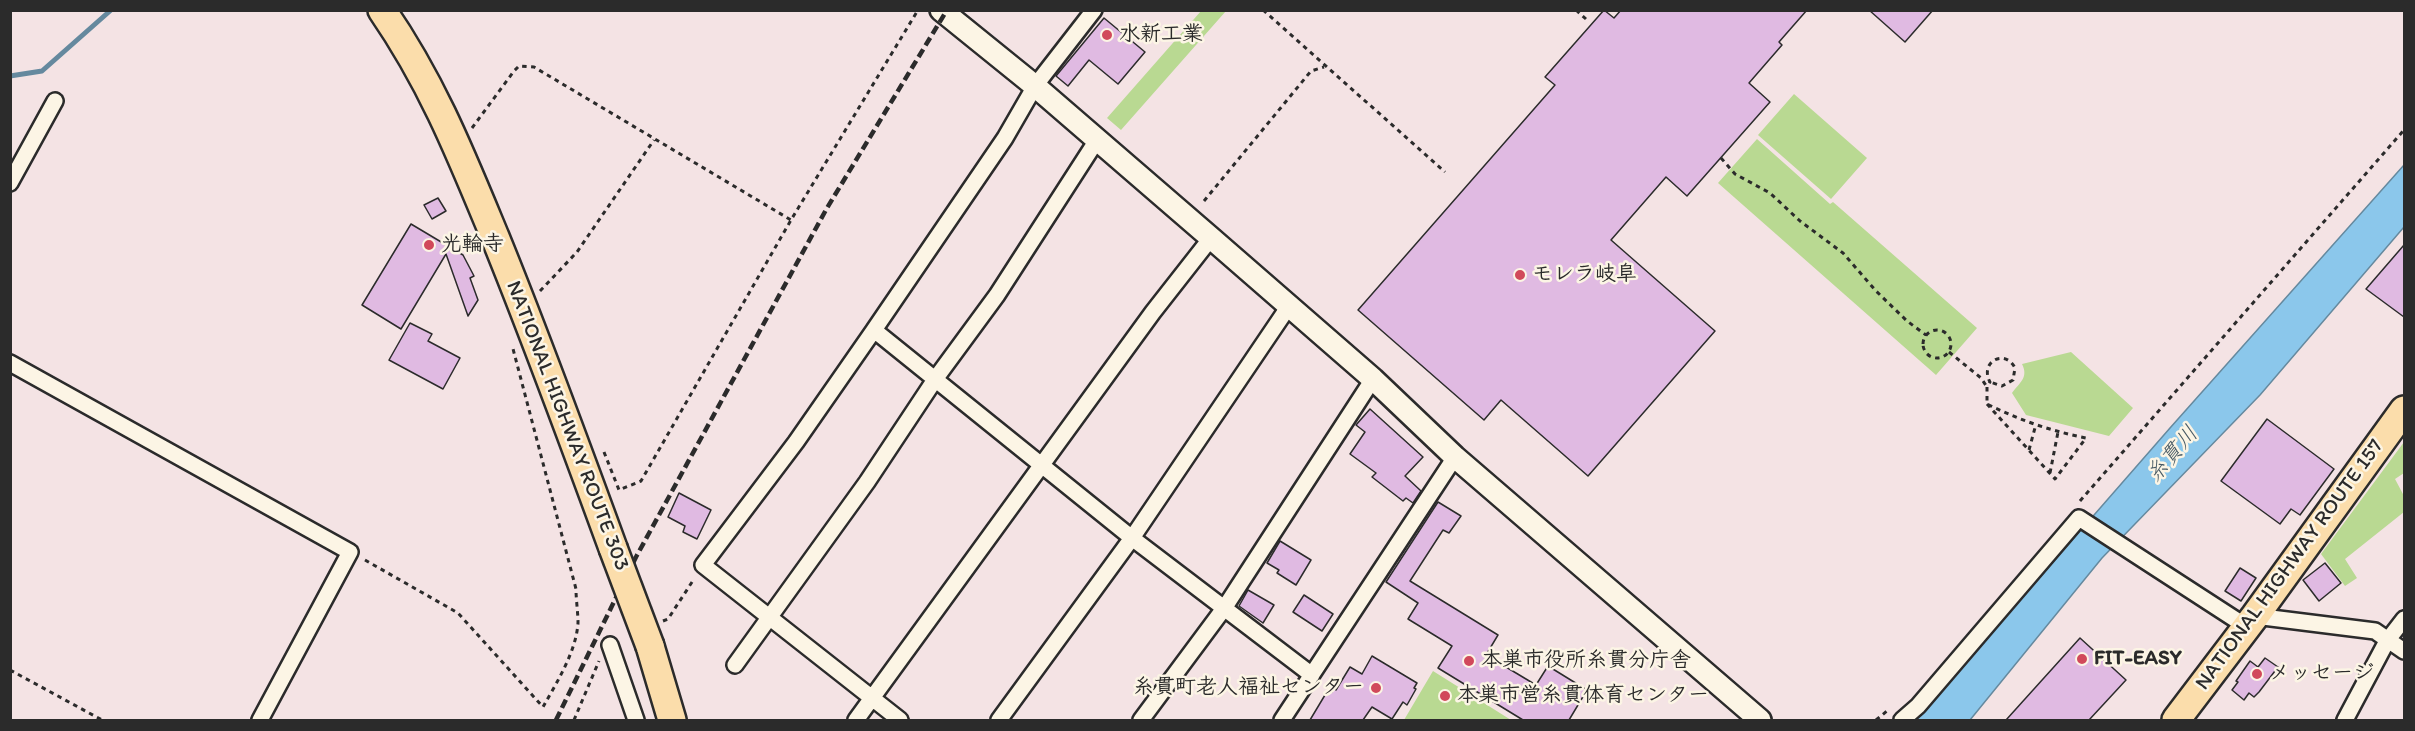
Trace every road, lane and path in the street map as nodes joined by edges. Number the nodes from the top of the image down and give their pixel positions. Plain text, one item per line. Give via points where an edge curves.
1 (382, 10) edge
2 (941, 10) edge
3 (1094, 10) edge
4 (1263, 10) edge
5 (1576, 10) edge
6 (918, 11) edge
7 (1586, 19) dead end
8 (1326, 67) junction
9 (1035, 86) junction
10 (55, 101) dead end
11 (2404, 130) edge
12 (654, 140) junction
13 (1097, 140) junction
14 (458, 147) junction
15 (1721, 158) dead end
16 (1444, 172) dead end
17 (10, 183) edge
18 (1204, 201) dead end
19 (791, 220) junction
20 (1211, 238) junction
21 (540, 291) dead end
22 (1289, 306) junction
23 (874, 330) junction
24 (1926, 335) junction
25 (510, 340) dead end
26 (1949, 352) junction
27 (10, 363) edge
28 (936, 378) junction
29 (1373, 379) junction
30 (1990, 382) junction
31 (1987, 387) junction
32 (1987, 404) junction
33 (2404, 410) edge
34 (2036, 424) junction
35 (2058, 432) junction
36 (2029, 450) junction
37 (1455, 457) junction
38 (1043, 464) junction
39 (2050, 473) junction
40 (619, 490) dead end
41 (2087, 490) dead end
42 (1132, 538) junction
43 (350, 552) junction
44 (1225, 607) junction
45 (770, 619) junction
46 (2404, 619) edge
47 (2251, 621) junction
48 (2387, 641) junction
49 (610, 645) dead end
50 (2404, 651) edge
51 (735, 665) dead end
52 (10, 670) edge
53 (1312, 675) junction
54 (873, 699) junction
55 (102, 720) edge
56 (260, 720) edge
57 (636, 720) edge
58 (672, 720) edge
59 (856, 720) edge
60 (900, 720) edge
61 (999, 720) edge
62 (1141, 720) edge
63 (1282, 720) edge
64 (1760, 720) edge
65 (1902, 720) edge
66 (2176, 720) edge
67 (2345, 720) edge

1 - 14 highway, NATIONAL HIGHWAY ROUTE 303 via 430,88
2 - 9 street
3 - 9 street
4 - 8 path
5 - 7 path
6 - 19 path
8 - 16 path
8 - 18 path via 1311,71
9 - 13 street
9 - 23 street via 1005,138
10 - 17 street
11 - 41 path
12 - 14 path via 526,65 514,71
12 - 19 path
12 - 21 path via 577,252
13 - 20 street
13 - 28 street via 997,295
14 - 58 highway, NATIONAL HIGHWAY ROUTE 303, bridge via 540,350 650,645
15 - 24 path via 1735,174 1770,194 1843,253 1876,291
19 - 40 path via 641,481
20 - 22 street
20 - 38 street
22 - 29 street
22 - 42 street
23 - 28 street
23 - 45 street via 704,565
24 - 26 path via 1942,330 1949,335
24 - 26 path via 1924,350 1929,356 1944,357
25 - 43 path via 576,589 578,624 574,642 543,707 458,613
26 - 31 path
27 - 43 street
28 - 38 street
28 - 45 street
29 - 37 street
29 - 44 street
30 - 30 path via 1995,386 2008,385 2016,375 2012,362 2000,357 1989,363
30 - 31 path
31 - 32 path
32 - 34 path
32 - 36 path
33 - 47 highway, NATIONAL HIGHWAY ROUTE 157
34 - 35 path
34 - 36 path
35 - 39 path
35 - 39 path via 2086,438 2055,480
36 - 39 path
37 - 53 street
37 - 64 street
38 - 42 street
38 - 54 street
42 - 44 street
42 - 61 street
43 - 56 street
44 - 53 street
44 - 62 street
45 - 51 street
45 - 54 street
46 - 48 street
47 - 48 street via 2374,631
47 - 65 street via 2134,555 2079,518
47 - 66 highway, NATIONAL HIGHWAY ROUTE 157
48 - 50 street
48 - 67 street
49 - 57 street
52 - 55 path
53 - 63 street
54 - 59 street
54 - 60 street

